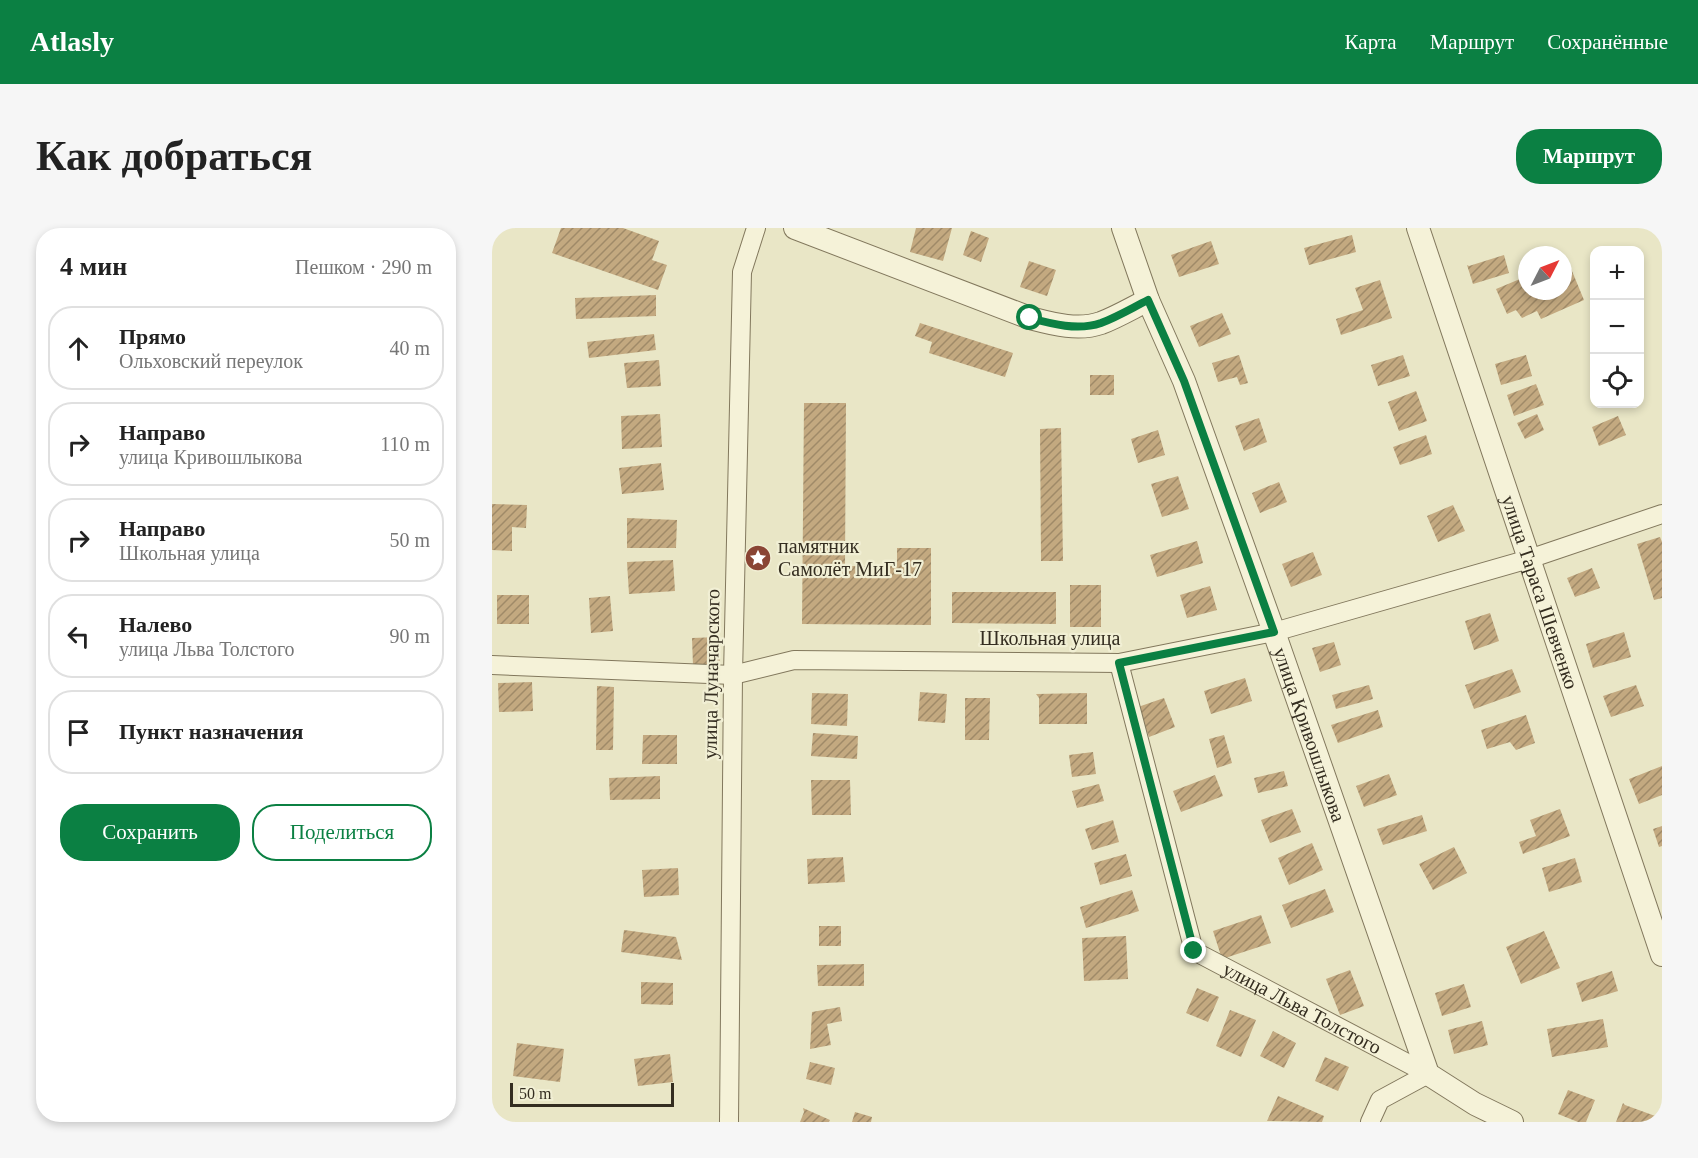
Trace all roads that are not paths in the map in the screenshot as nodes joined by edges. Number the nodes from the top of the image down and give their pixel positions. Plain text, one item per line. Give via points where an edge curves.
1 (756, 228) edge
2 (795, 228) edge
3 (1123, 228) edge
4 (1418, 228) edge
5 (1148, 300) junction
6 (1662, 514) edge
7 (1528, 559) junction
8 (1274, 632) junction
9 (1119, 663) junction
10 (492, 665) edge
11 (733, 675) junction
12 (1662, 955) edge
13 (1428, 1074) junction
14 (729, 1122) edge
15 (1370, 1122) edge
16 (1512, 1122) edge

1 - 11 street, улица Луначарского via 742,272
2 - 5 street via 1057,325 1099,324
3 - 5 street, улица Кривошлыкова
4 - 7 street, улица Тараса Шевченко
5 - 8 street, улица Кривошлыкова via 1184,381
6 - 7 street, Школьная улица
7 - 8 street, Школьная улица
7 - 12 street, улица Тараса Шевченко
8 - 9 street, Школьная улица
8 - 13 street, улица Кривошлыкова
9 - 11 street, Школьная улица via 794,660
9 - 13 street, улица Льва Толстого via 1194,951
10 - 11 street, Школьная улица
11 - 14 street, улица Луначарского
13 - 15 street via 1380,1100
13 - 16 street, улица Льва Толстого

